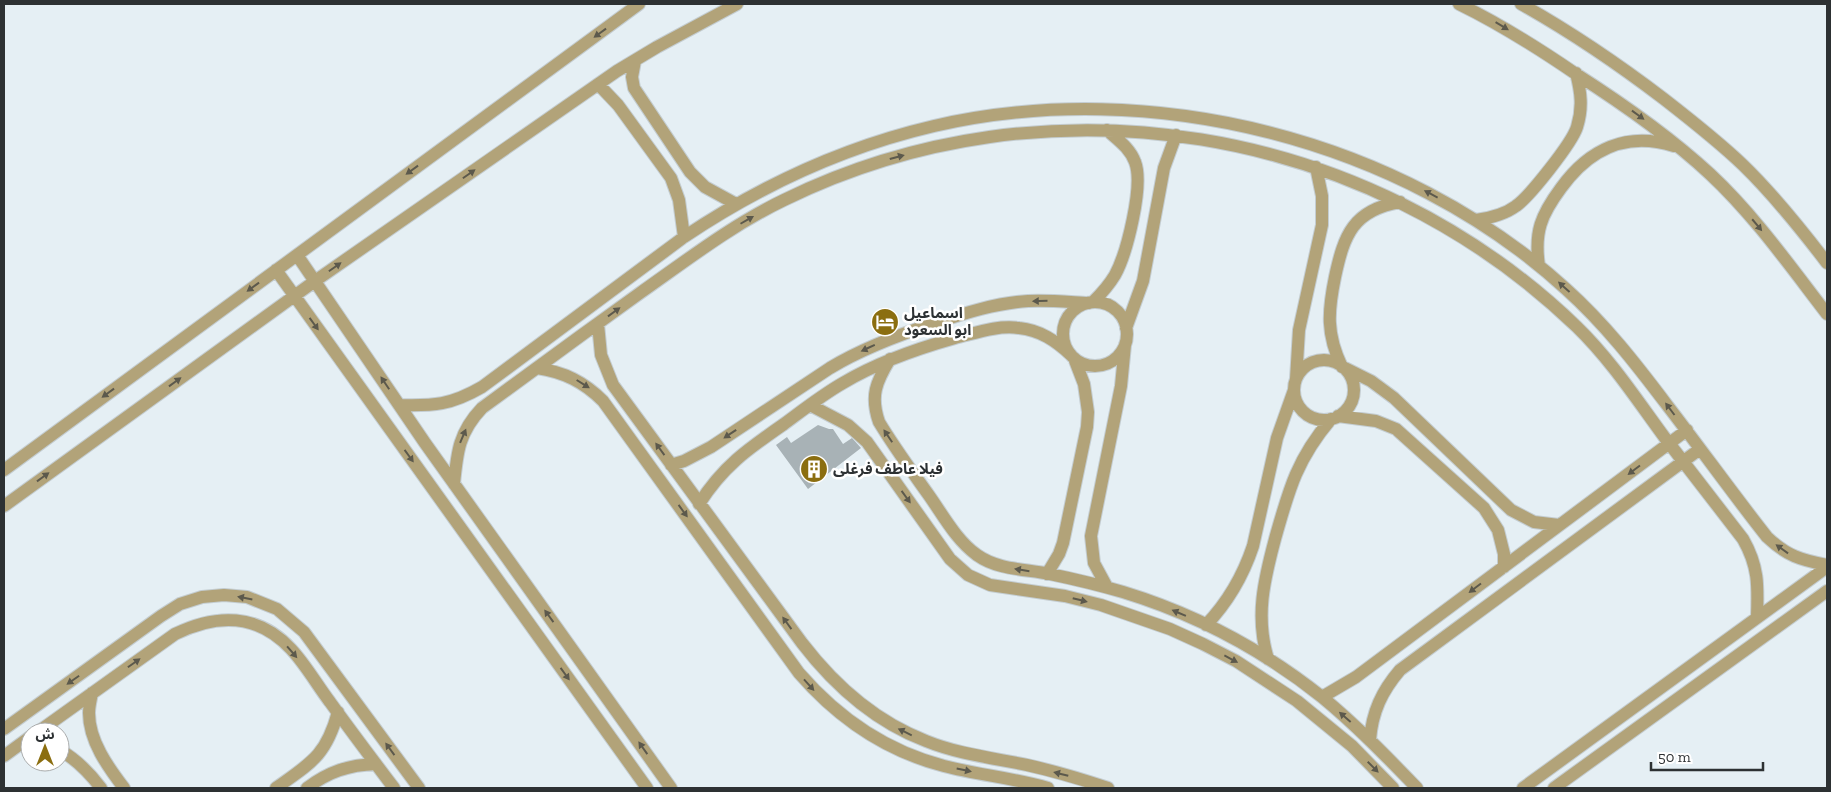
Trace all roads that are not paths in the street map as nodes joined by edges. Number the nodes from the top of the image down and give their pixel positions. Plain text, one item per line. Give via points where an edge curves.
1 (639, 4) edge
2 (738, 4) edge
3 (1459, 4) edge
4 (1521, 4) edge
5 (635, 60) junction
6 (1576, 74) junction
7 (598, 84) junction
8 (1107, 130) junction
9 (1176, 135) junction
10 (1681, 149) junction
11 (1316, 167) junction
12 (1400, 202) junction
13 (736, 204) junction
14 (1476, 220) junction
15 (684, 238) junction
16 (297, 255) junction
17 (1827, 263) edge
18 (1539, 266) junction
19 (276, 270) junction
20 (315, 281) junction
21 (294, 296) junction
22 (1091, 303) junction
23 (1827, 314) edge
24 (598, 324) junction
25 (1126, 328) junction
26 (1125, 345) junction
27 (1073, 356) junction
28 (890, 359) junction
29 (1344, 367) junction
30 (537, 368) junction
31 (1295, 385) junction
32 (399, 405) junction
33 (810, 405) junction
34 (1334, 417) junction
35 (1687, 430) junction
36 (1670, 443) junction
37 (1700, 449) junction
38 (1683, 461) junction
39 (671, 465) junction
40 (4, 470) edge
41 (454, 484) junction
42 (699, 504) junction
43 (4, 506) edge
44 (1559, 526) junction
45 (1827, 566) edge
46 (1504, 567) junction
47 (1047, 574) junction
48 (1107, 587) junction
49 (1827, 591) edge
50 (277, 609) junction
51 (1757, 617) junction
52 (1206, 625) junction
53 (266, 630) junction
54 (1268, 659) junction
55 (90, 668) junction
56 (97, 689) junction
57 (1322, 697) junction
58 (338, 712) junction
59 (52, 722) edge
60 (4, 729) edge
61 (1370, 740) junction
62 (20, 748) edge
63 (4, 756) edge
64 (70, 756) edge
65 (376, 764) junction
66 (998, 782) edge
67 (101, 788) edge
68 (124, 788) edge
69 (276, 788) edge
70 (306, 788) edge
71 (394, 788) edge
72 (419, 788) edge
73 (647, 788) edge
74 (671, 788) edge
75 (1048, 788) edge
76 (1108, 788) edge
77 (1393, 788) edge
78 (1417, 788) edge
79 (1523, 788) edge
80 (1554, 788) edge

1 -> 16 street
2 - 5 street
3 -> 6 street via 1488,18
4 - 17 street via 1596,49 1705,130 1779,203
5 - 7 street
5 - 13 street via 634,88 690,172 705,187
6 -> 10 street
6 - 14 street via 1581,101 1577,128 1570,141 1516,206 1490,218
7 - 15 street via 618,105 671,178 679,200
20 -> 7 street
8 - 9 street
8 - 22 street via 1131,154 1136,164 1138,185 1124,256 1114,276
24 -> 8 street via 721,235 786,199 854,170 960,142 1034,132
9 - 11 street via 1247,148
9 - 25 street via 1164,168 1143,281
10 - 18 street via 1641,140 1621,143 1585,160 1570,174 1541,219 1537,242
10 -> 23 street via 1740,205
11 - 12 street
11 - 31 street via 1322,196 1322,225 1299,330
12 - 29 street via 1386,204 1363,216 1353,226 1341,250 1329,317 1332,342
12 - 36 street via 1476,246 1546,298 1608,360
14 -> 13 street via 1411,183 1306,142 1209,121 1152,113 1069,109 986,116 882,140 783,179
13 - 15 street
14 - 18 street
15 - 32 street via 482,388 442,404
16 - 19 street
16 - 20 street
35 -> 18 street via 1622,346
19 - 21 street
19 -> 40 street
20 - 21 street
32 -> 20 street
43 -> 21 street
21 -> 73 street
22 - 25 street via 1115,309
22 - 27 street via 1080,306 1067,320 1064,338
22 -> 39 street via 1047,301 1007,304 967,312 889,339 830,368 711,447
24 - 30 street
39 -> 24 street via 613,385 601,355
25 - 26 street
26 - 27 street via 1120,354 1104,365 1083,364
26 - 48 street via 1121,386 1091,536 1094,563
27 - 28 street via 1042,334 1006,327 922,347
27 - 47 street via 1087,398 1087,427 1063,543
28 - 33 street via 843,383
47 -> 28 street via 991,563 969,549 956,535 879,422 875,411 875,389
29 - 31 street via 1330,360 1313,362 1300,372
29 - 34 street via 1350,375 1354,392 1348,407
29 - 44 street via 1394,398 1511,510 1534,522
41 -> 30 street via 460,442 473,418
30 -> 66 street via 567,375 604,401 794,667 829,705 864,732 903,752
31 - 34 street via 1298,404 1303,411 1318,419
31 - 52 street via 1277,438 1248,561 1226,602
32 - 41 street
33 - 42 street via 733,461
33 -> 77 street via 848,425 867,442 950,559 968,575 990,584 1101,605 1203,644 1236,661 1297,701 1352,746
34 - 46 street via 1376,421 1396,429 1492,518 1502,542
34 - 54 street via 1311,444 1295,473 1266,573 1260,612
35 - 36 street
35 - 37 street
36 - 38 street
36 -> 44 street
37 - 38 street
45 -> 37 street via 1801,560 1767,538
38 - 51 street via 1750,552 1758,580
38 - 61 street via 1400,670 1381,695 1371,725
39 - 42 street
74 -> 41 street
76 -> 42 street via 1066,775 952,750 918,738 856,702 818,664
44 - 46 street
45 - 51 street
46 -> 57 street via 1356,677
47 - 48 street
52 -> 48 street
49 - 80 street
50 - 53 street
50 -> 55 street via 247,598 224,595 180,604
72 -> 50 street via 304,632
51 - 79 street
52 - 54 street
56 -> 53 street via 175,634 194,625 236,620
53 -> 58 street via 291,649
54 - 57 street
55 - 56 street
55 -> 60 street
56 - 59 street
56 - 68 street via 89,713 96,742
61 -> 57 street
58 - 65 street
58 - 69 street via 327,743 318,756
61 - 78 street
62 - 63 street
64 - 67 street
65 - 70 street via 346,767
65 - 71 street
66 - 75 street

